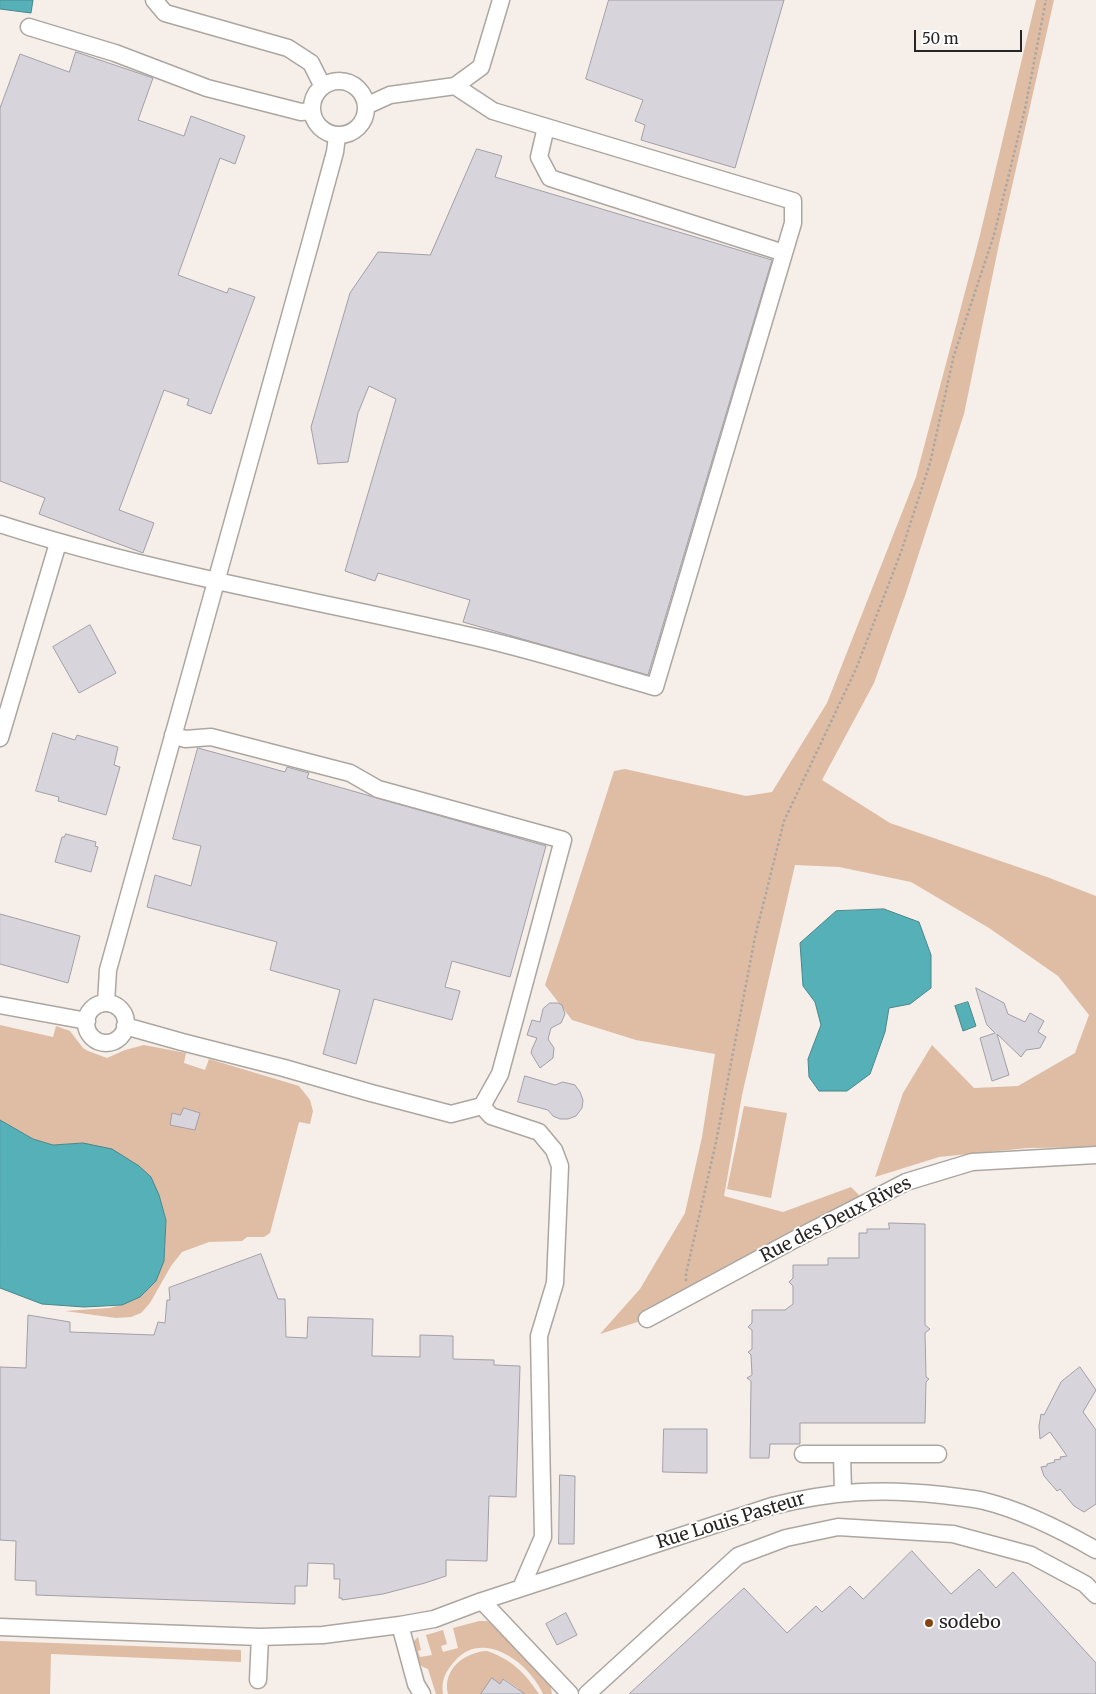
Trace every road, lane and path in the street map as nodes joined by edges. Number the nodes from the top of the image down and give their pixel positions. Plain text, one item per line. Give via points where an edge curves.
1 (154, 0) edge
2 (501, 0) edge
3 (1046, 0) edge
4 (30, 27) dead end
5 (322, 86) junction
6 (455, 86) junction
7 (368, 105) junction
8 (312, 112) junction
9 (546, 127) junction
10 (338, 136) junction
11 (784, 253) junction
12 (0, 524) edge
13 (58, 543) junction
14 (215, 580) junction
15 (173, 735) junction
16 (0, 738) edge
17 (106, 1004) junction
18 (0, 1005) edge
19 (87, 1021) junction
20 (125, 1026) junction
21 (482, 1106) junction
22 (1096, 1155) edge
23 (688, 1297) junction
24 (647, 1319) dead end
25 (803, 1454) dead end
26 (842, 1454) junction
27 (938, 1454) dead end
28 (843, 1492) junction
29 (1096, 1550) edge
30 (521, 1588) junction
31 (1096, 1595) edge
32 (482, 1601) junction
33 (400, 1625) junction
34 (0, 1627) edge
35 (260, 1637) junction
36 (258, 1680) dead end
37 (422, 1694) edge
38 (570, 1694) edge
39 (587, 1694) edge

1 - 5 street via 165,13 288,48 311,63
2 - 6 street via 481,66
3 - 23 path via 1025,109 994,234 954,355 930,463 856,669 784,821 755,936 716,1142 686,1274
4 - 8 street via 207,88
5 - 7 street via 341,80 359,87
5 - 8 street via 314,97
6 - 7 street via 390,96
6 - 9 street via 493,111
7 - 10 street via 365,121 354,133
8 - 10 street via 316,124 325,132
9 - 11 street via 539,157 550,178
9 - 11 street via 793,202 793,223
10 - 14 street
11 - 14 street via 655,686 468,635
12 - 13 street
13 - 14 street
13 - 16 street
14 - 15 street
15 - 17 street via 108,970
15 - 21 street via 186,740 211,737 350,773 378,789 563,840 500,1074
17 - 19 street via 92,1009
17 - 20 street via 116,1006 122,1012
18 - 19 street
19 - 20 street via 89,1034 104,1043 120,1037
20 - 21 street via 451,1114
21 - 30 street via 491,1116 539,1132 554,1150 560,1166 555,1283 539,1336 544,1537
22 - 23 street, Rue des Deux Rives via 972,1162 906,1182
23 - 24 street, Rue des Deux Rives
25 - 26 street
26 - 27 street
26 - 28 street
28 - 29 street, Rue Louis Pasteur via 911,1492 984,1501 1032,1518
28 - 30 street, Rue Louis Pasteur via 772,1506
30 - 32 street, Rue Louis Pasteur
31 - 39 street via 1085,1584 1030,1555 953,1534 838,1527 786,1538 738,1556
32 - 33 street, Rue Louis Pasteur via 434,1619
32 - 38 street
33 - 35 street, Rue Louis Pasteur via 323,1635
33 - 37 street via 416,1684
34 - 35 street, Rue Louis Pasteur
35 - 36 street

